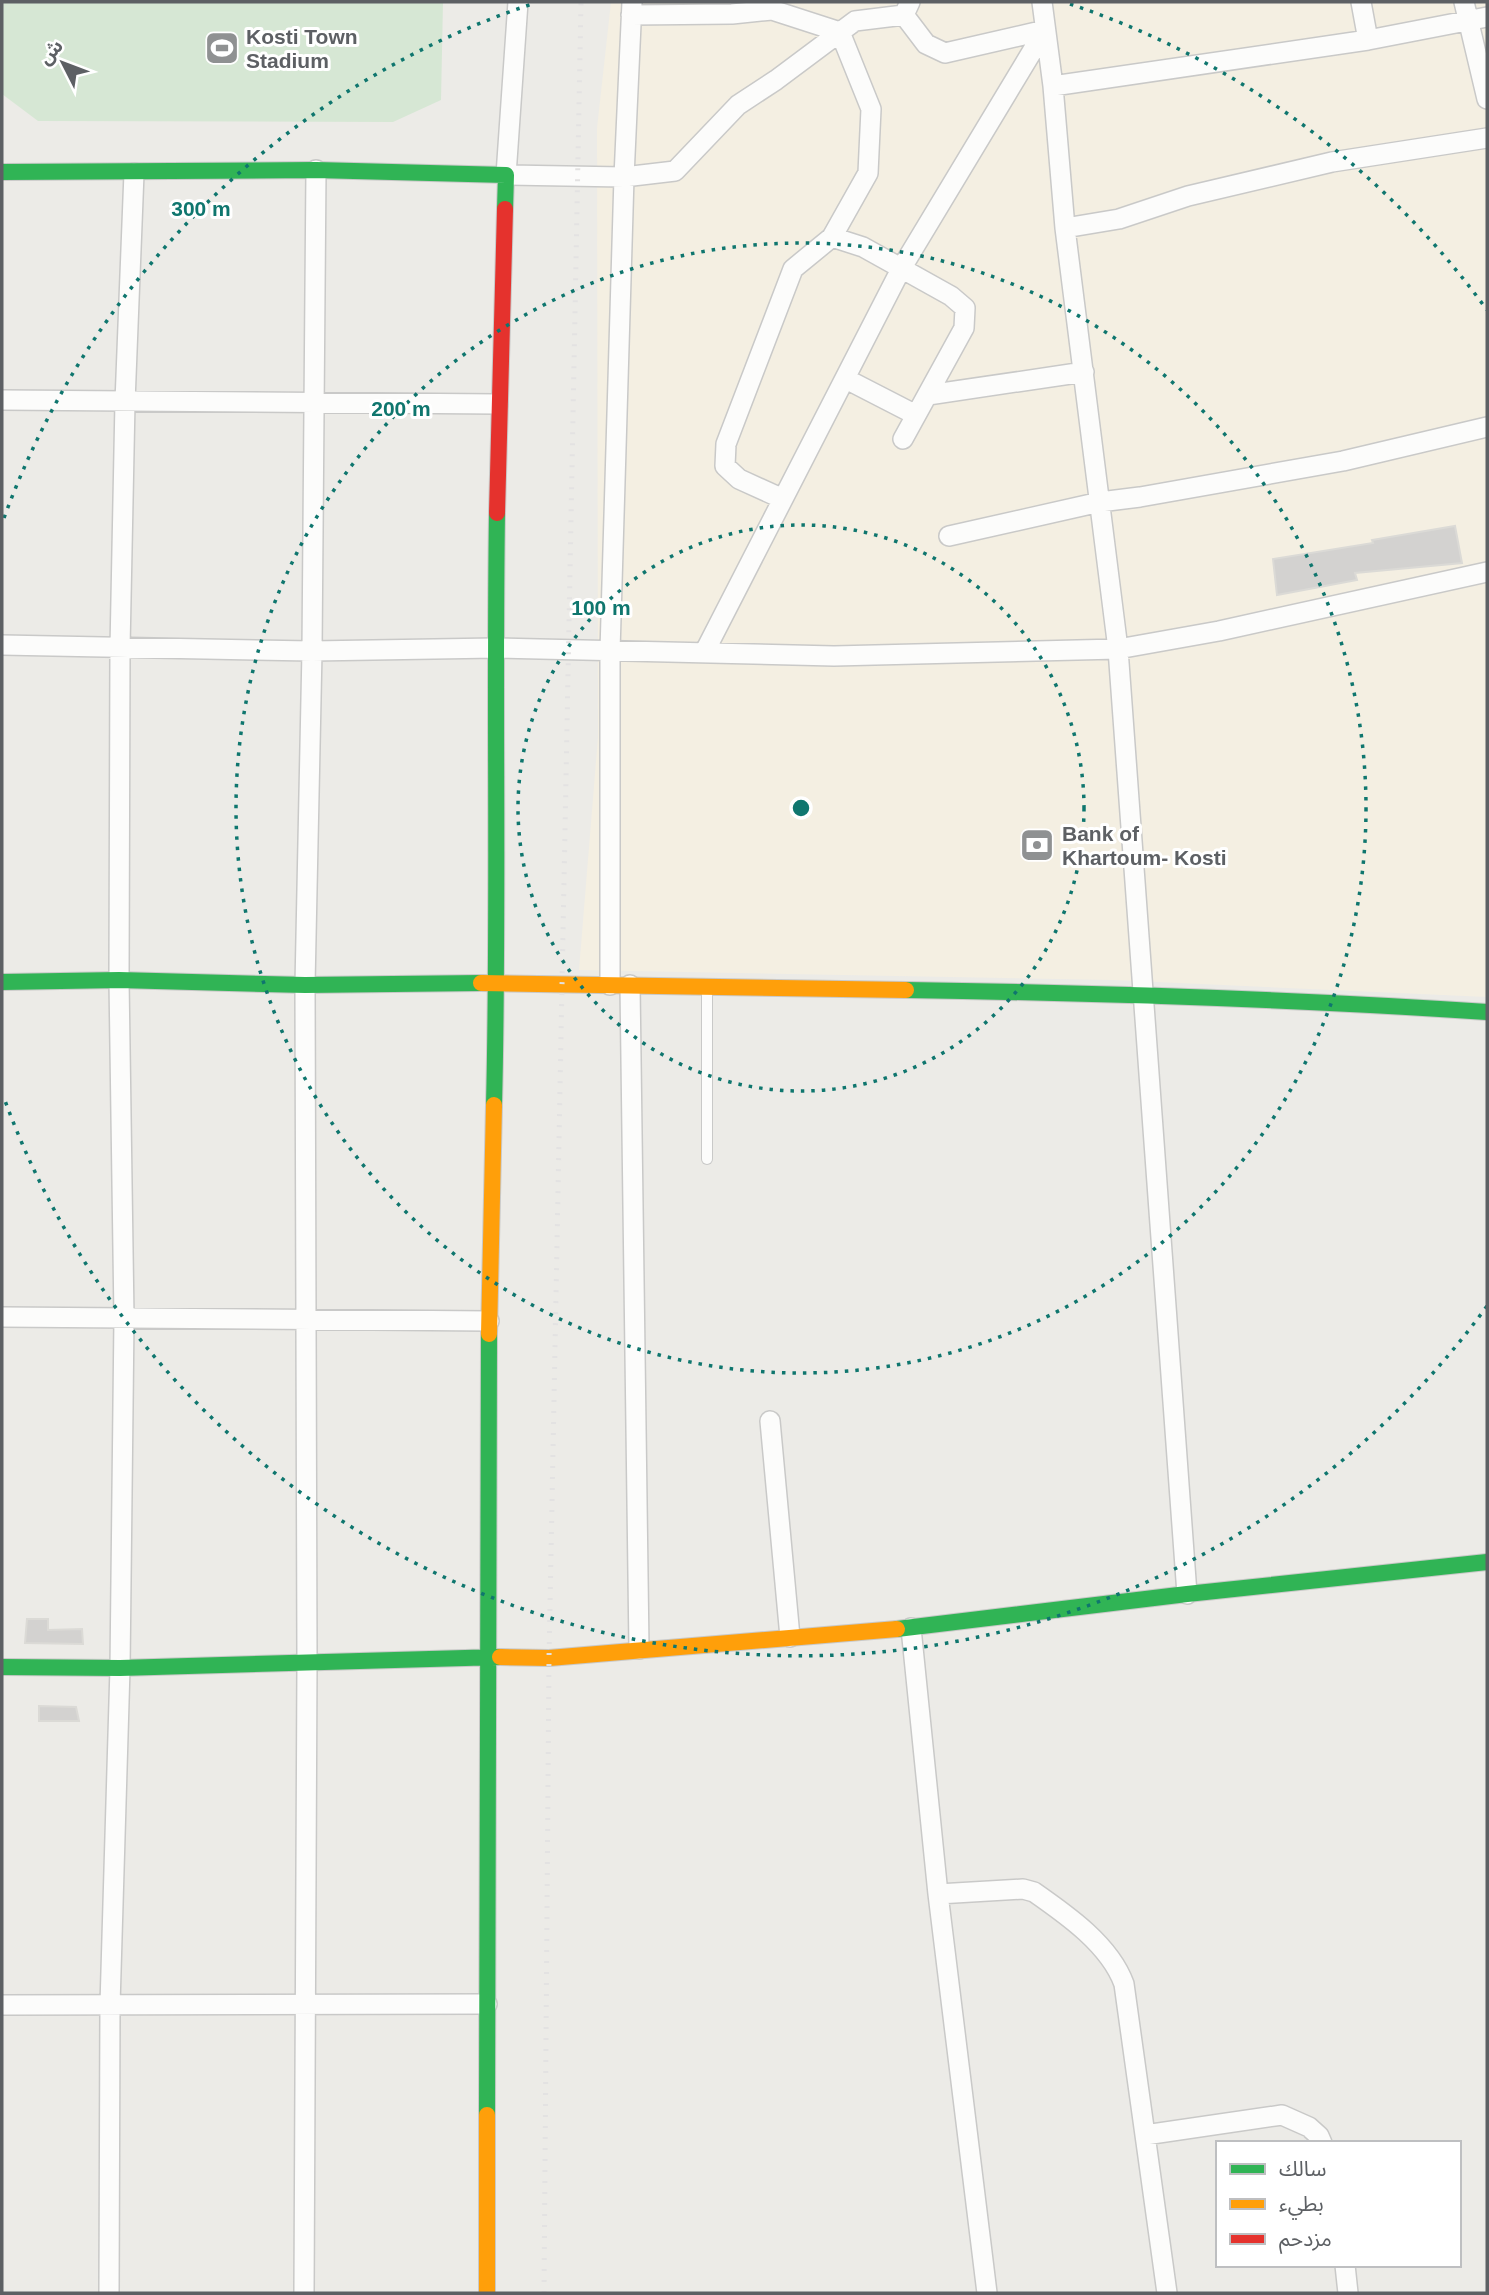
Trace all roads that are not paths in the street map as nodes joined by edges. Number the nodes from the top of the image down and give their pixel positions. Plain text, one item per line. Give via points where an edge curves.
1 (518, 2) edge
2 (1042, 2) edge
3 (1361, 2) edge
4 (907, 8) edge
5 (631, 9) edge
6 (1473, 13) edge
7 (1045, 30) junction
8 (840, 32) junction
9 (1368, 40) junction
10 (1053, 86) junction
11 (1487, 99) edge
12 (1487, 138) edge
13 (316, 170) junction
14 (2, 172) edge
15 (134, 173) junction
16 (506, 175) junction
17 (624, 177) junction
18 (1065, 228) junction
19 (832, 237) junction
20 (901, 270) junction
21 (1084, 372) junction
22 (846, 379) junction
23 (928, 395) junction
24 (2, 400) edge
25 (125, 402) junction
26 (313, 403) junction
27 (498, 404) junction
28 (916, 415) junction
29 (1487, 427) edge
30 (903, 439) dead end
31 (783, 499) junction
32 (1100, 502) junction
33 (949, 536) dead end
34 (1487, 572) edge
35 (2, 645) edge
36 (120, 648) junction
37 (495, 648) junction
38 (1118, 649) junction
39 (312, 651) junction
40 (610, 651) junction
41 (704, 653) junction
42 (119, 980) junction
43 (2, 982) edge
44 (497, 983) junction
45 (305, 985) junction
46 (610, 985) junction
47 (630, 985) junction
48 (707, 986) junction
49 (1142, 994) junction
50 (1487, 1017) edge
51 (707, 1159) dead end
52 (2, 1317) edge
53 (124, 1318) junction
54 (305, 1320) junction
55 (489, 1321) junction
56 (770, 1421) dead end
57 (1487, 1563) edge
58 (1187, 1594) junction
59 (911, 1628) junction
60 (790, 1637) junction
61 (639, 1649) junction
62 (490, 1657) junction
63 (307, 1662) junction
64 (2, 1667) edge
65 (120, 1668) junction
66 (939, 1894) junction
67 (487, 2004) junction
68 (2, 2005) edge
69 (110, 2005) junction
70 (306, 2005) junction
71 (1145, 2135) junction
72 (1321, 2141) edge
73 (1345, 2267) edge
74 (109, 2293) edge
75 (304, 2293) edge
76 (487, 2293) edge
77 (987, 2293) edge
78 (1167, 2293) edge
79 (1348, 2293) edge

1 - 16 street
2 - 7 street
3 - 9 street
4 - 7 street via 926,44 944,53
4 - 8 street via 855,21
5 - 8 street via 732,14 772,10
5 - 17 street
6 - 9 street
6 - 11 street
7 - 10 street
7 - 20 street
8 - 17 street via 738,105 675,172
8 - 19 street via 871,109 868,173
9 - 10 street
10 - 18 street
12 - 18 street via 1332,162 1188,196 1119,219
13 - 15 main road
13 - 16 main road
13 - 26 street
14 - 15 main road
15 - 25 street
16 - 17 street
16 - 27 main road
17 - 40 street
18 - 21 street
19 - 20 street via 863,247
19 - 31 street via 793,270 726,444 725,466 739,479
20 - 22 street
20 - 23 street via 965,308 964,328
21 - 23 street
21 - 32 street
22 - 28 street
22 - 31 street
23 - 28 street
24 - 25 street
25 - 26 street
25 - 36 street
26 - 27 street
26 - 39 street
27 - 37 main road
28 - 30 street
29 - 32 street via 1343,461
31 - 41 street
32 - 33 street
32 - 38 street
34 - 38 street
35 - 36 street
36 - 39 street
36 - 42 street
37 - 39 street
37 - 40 street
37 - 44 main road
38 - 41 street via 834,656
38 - 49 street
39 - 45 street
40 - 41 street
40 - 46 street
42 - 43 main road
42 - 45 main road
42 - 53 street
44 - 45 main road
44 - 46 main road
44 - 55 main road
45 - 54 street
46 - 47 main road
47 - 48 main road
47 - 61 street
48 - 49 main road
48 - 51 lane
49 - 50 main road via 1333,1002
49 - 58 street
52 - 53 street
53 - 54 street
53 - 65 street
54 - 55 street
54 - 63 street
55 - 62 main road
56 - 60 street
57 - 58 main road
58 - 59 main road
59 - 60 main road
59 - 66 street
60 - 61 main road
61 - 62 main road via 549,1658
62 - 63 main road
62 - 67 main road
63 - 65 main road
63 - 70 street
64 - 65 main road
65 - 69 street
66 - 71 street via 1034,1892 1101,1946 1124,1984
66 - 77 street
67 - 70 street
67 - 76 main road
68 - 69 street
69 - 70 street
69 - 74 street
70 - 75 street
71 - 72 street via 1282,2115 1309,2127
71 - 78 street
73 - 79 street

